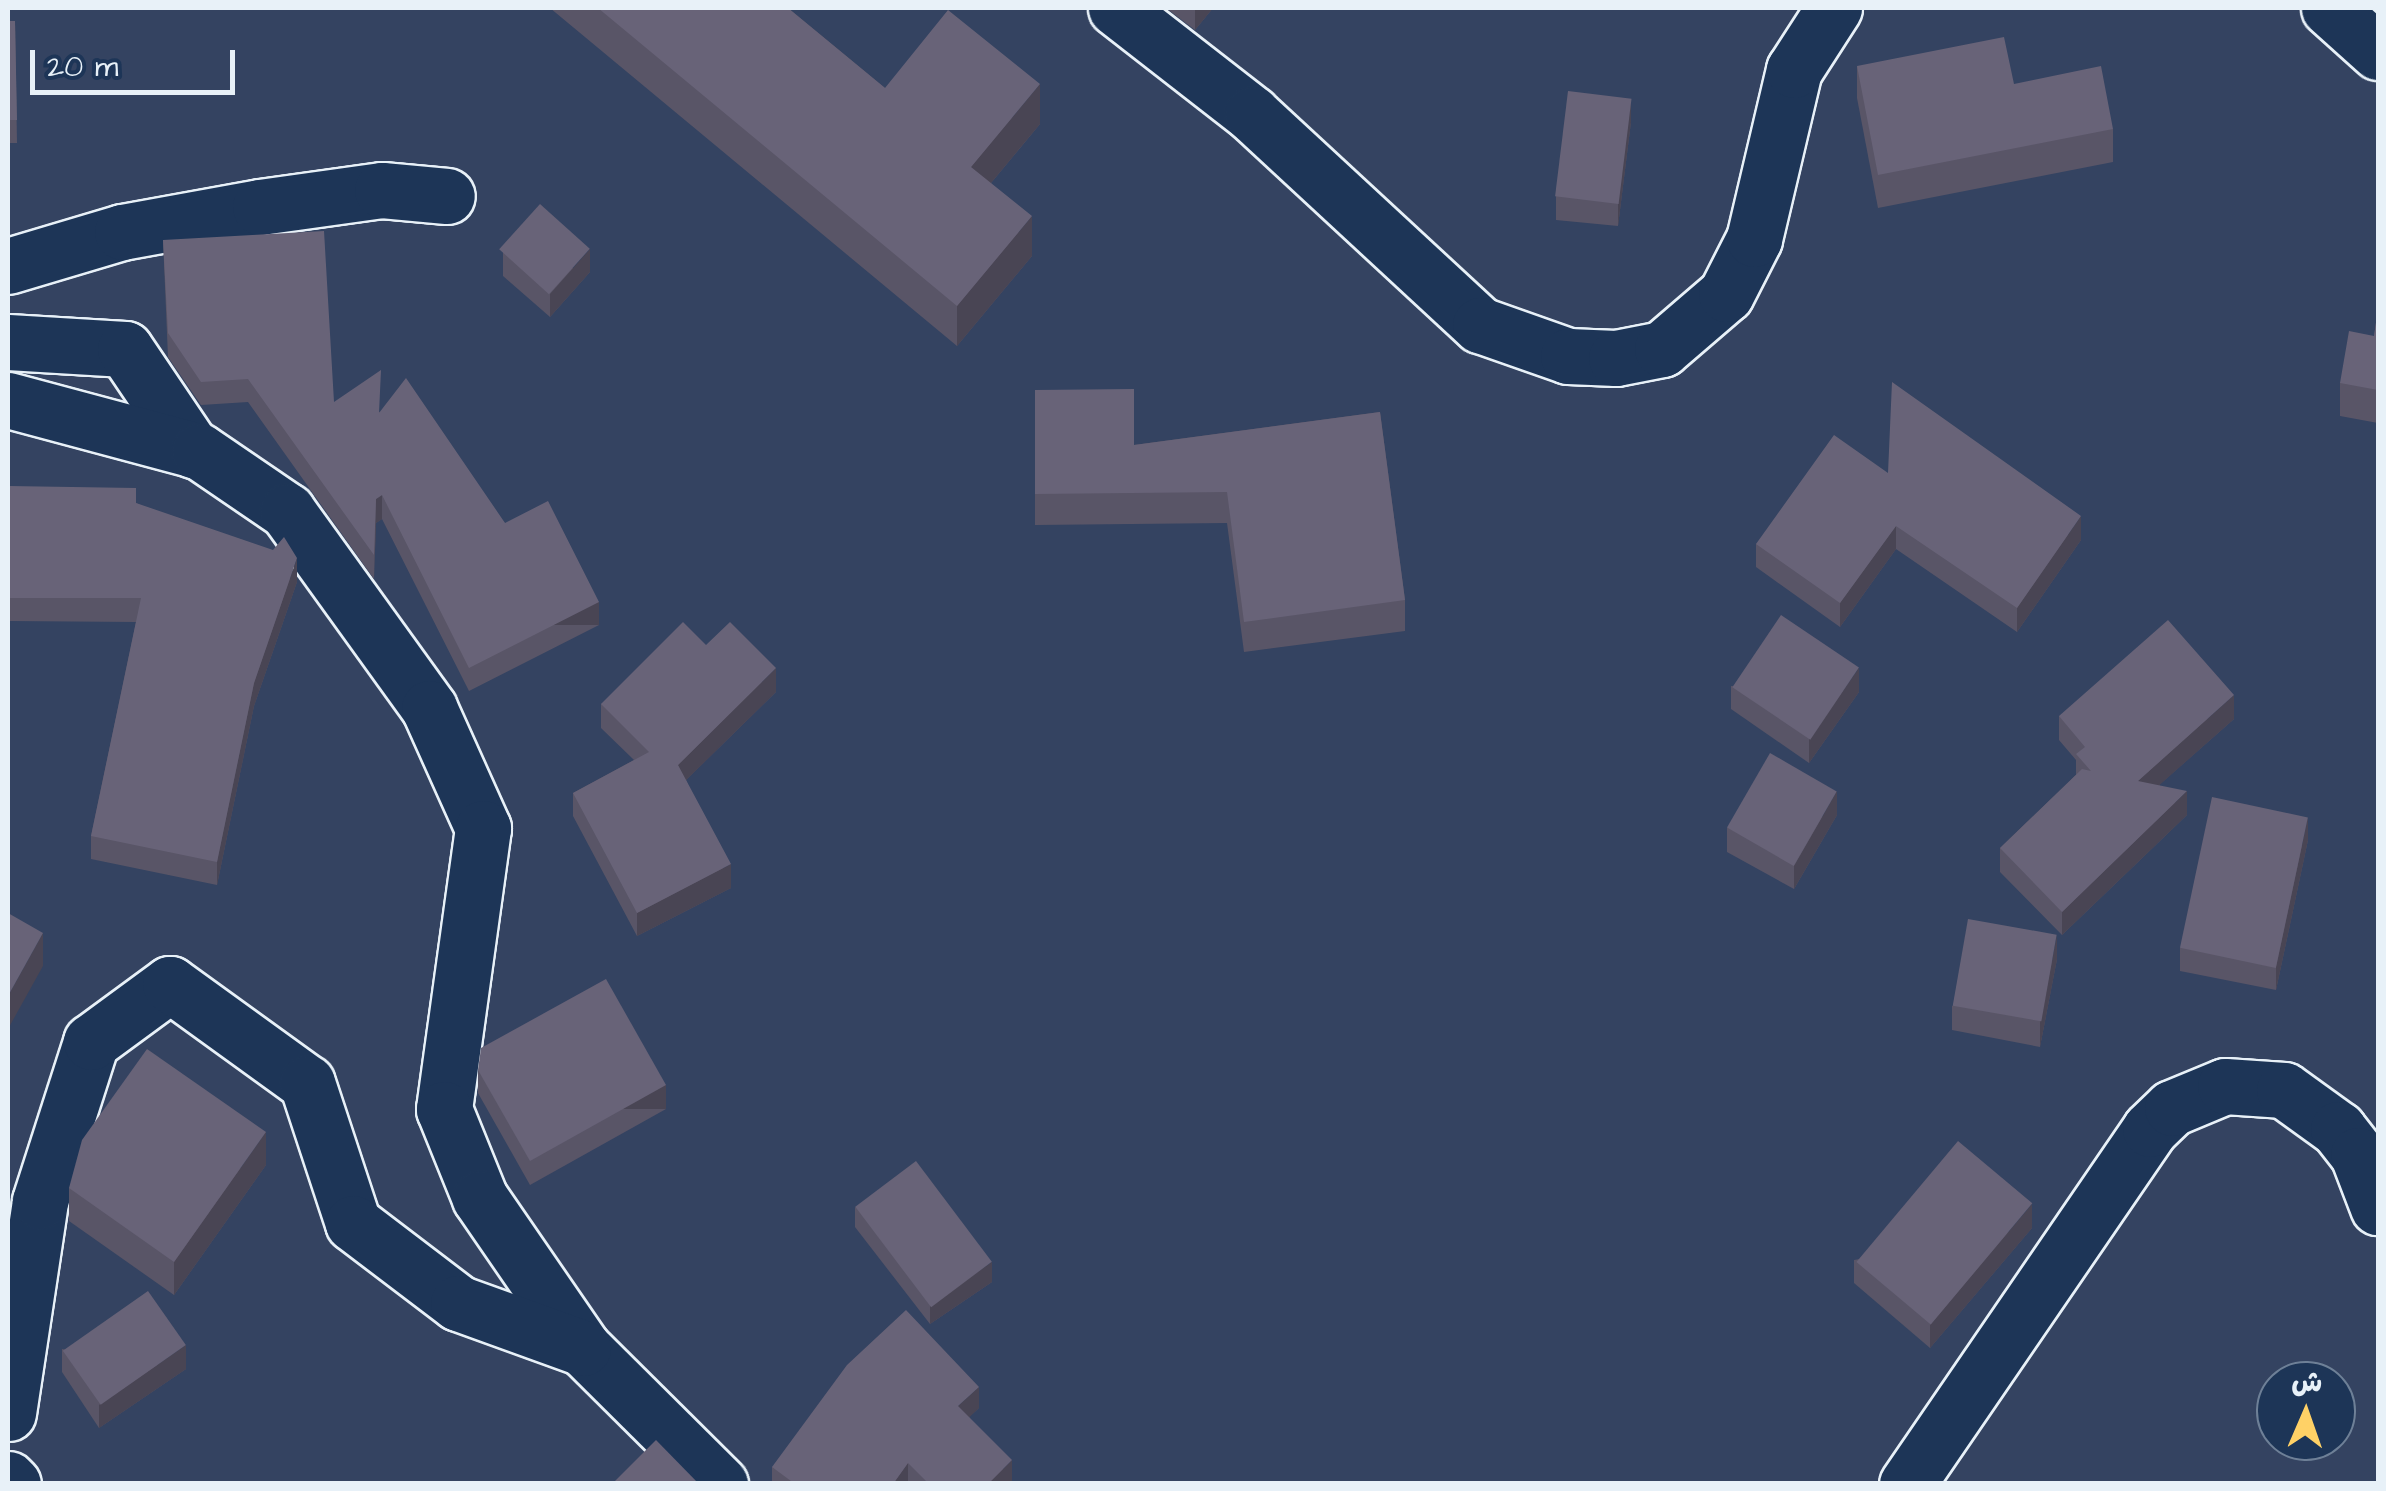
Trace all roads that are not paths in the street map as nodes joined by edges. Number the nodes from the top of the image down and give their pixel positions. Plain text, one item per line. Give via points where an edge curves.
1 (1116, 8) edge
2 (1834, 8) edge
3 (2329, 8) edge
4 (2378, 52) edge
5 (447, 196) dead end
6 (8, 266) edge
7 (8, 342) edge
8 (8, 400) edge
9 (193, 450) junction
10 (2378, 1207) edge
11 (583, 1348) junction
12 (8, 1413) edge
13 (720, 1484) edge
14 (1907, 1484) edge

1 - 2 street via 1252,114 1480,325 1568,356 1616,358 1662,349 1726,294 1754,239 1794,70
3 - 4 street
5 - 6 street via 382,190 260,207 122,232
7 - 9 street via 125,349
8 - 9 street
9 - 11 street via 287,511 342,579 429,708 483,828 470,964 444,1109 480,1198
10 - 14 street via 2358,1155 2338,1128 2284,1090 2225,1086 2172,1108 2150,1129
11 - 12 street via 458,1304 353,1223 308,1082 170,984 91,1042 40,1202
11 - 13 street

